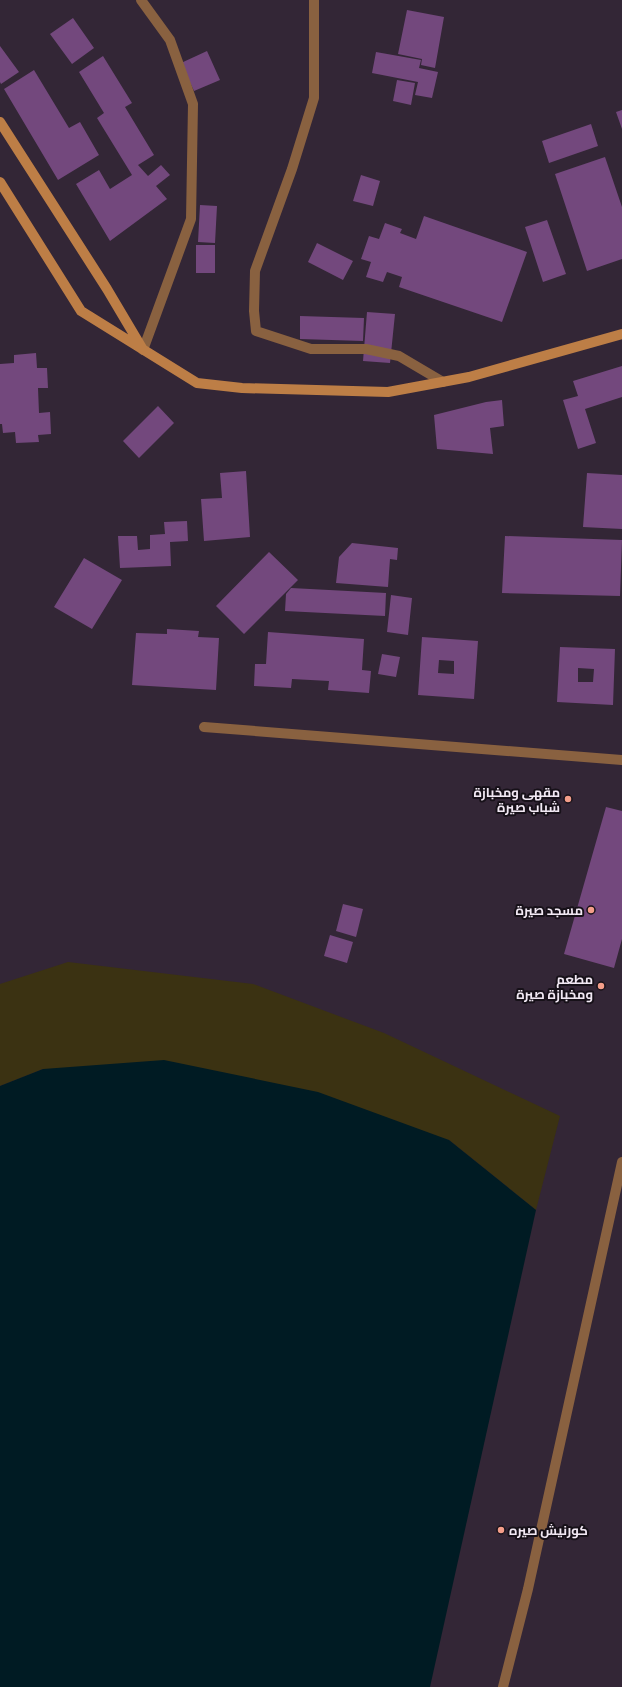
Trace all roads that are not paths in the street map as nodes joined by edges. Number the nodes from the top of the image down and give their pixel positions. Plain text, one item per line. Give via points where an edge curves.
1 (141, 0) edge
2 (314, 0) edge
3 (0, 122) edge
4 (0, 182) edge
5 (622, 334) edge
6 (143, 350) junction
7 (443, 382) junction
8 (204, 727) dead end
9 (622, 760) edge
10 (622, 1162) edge
11 (503, 1687) edge

1 - 6 street via 170,40 193,104 191,219
2 - 7 street via 314,98 255,272 256,330 310,349 366,349 399,356
3 - 6 street
4 - 6 street via 81,311
5 - 7 street
6 - 7 street via 197,382 242,388 388,392
8 - 9 street
10 - 11 street via 528,1589

